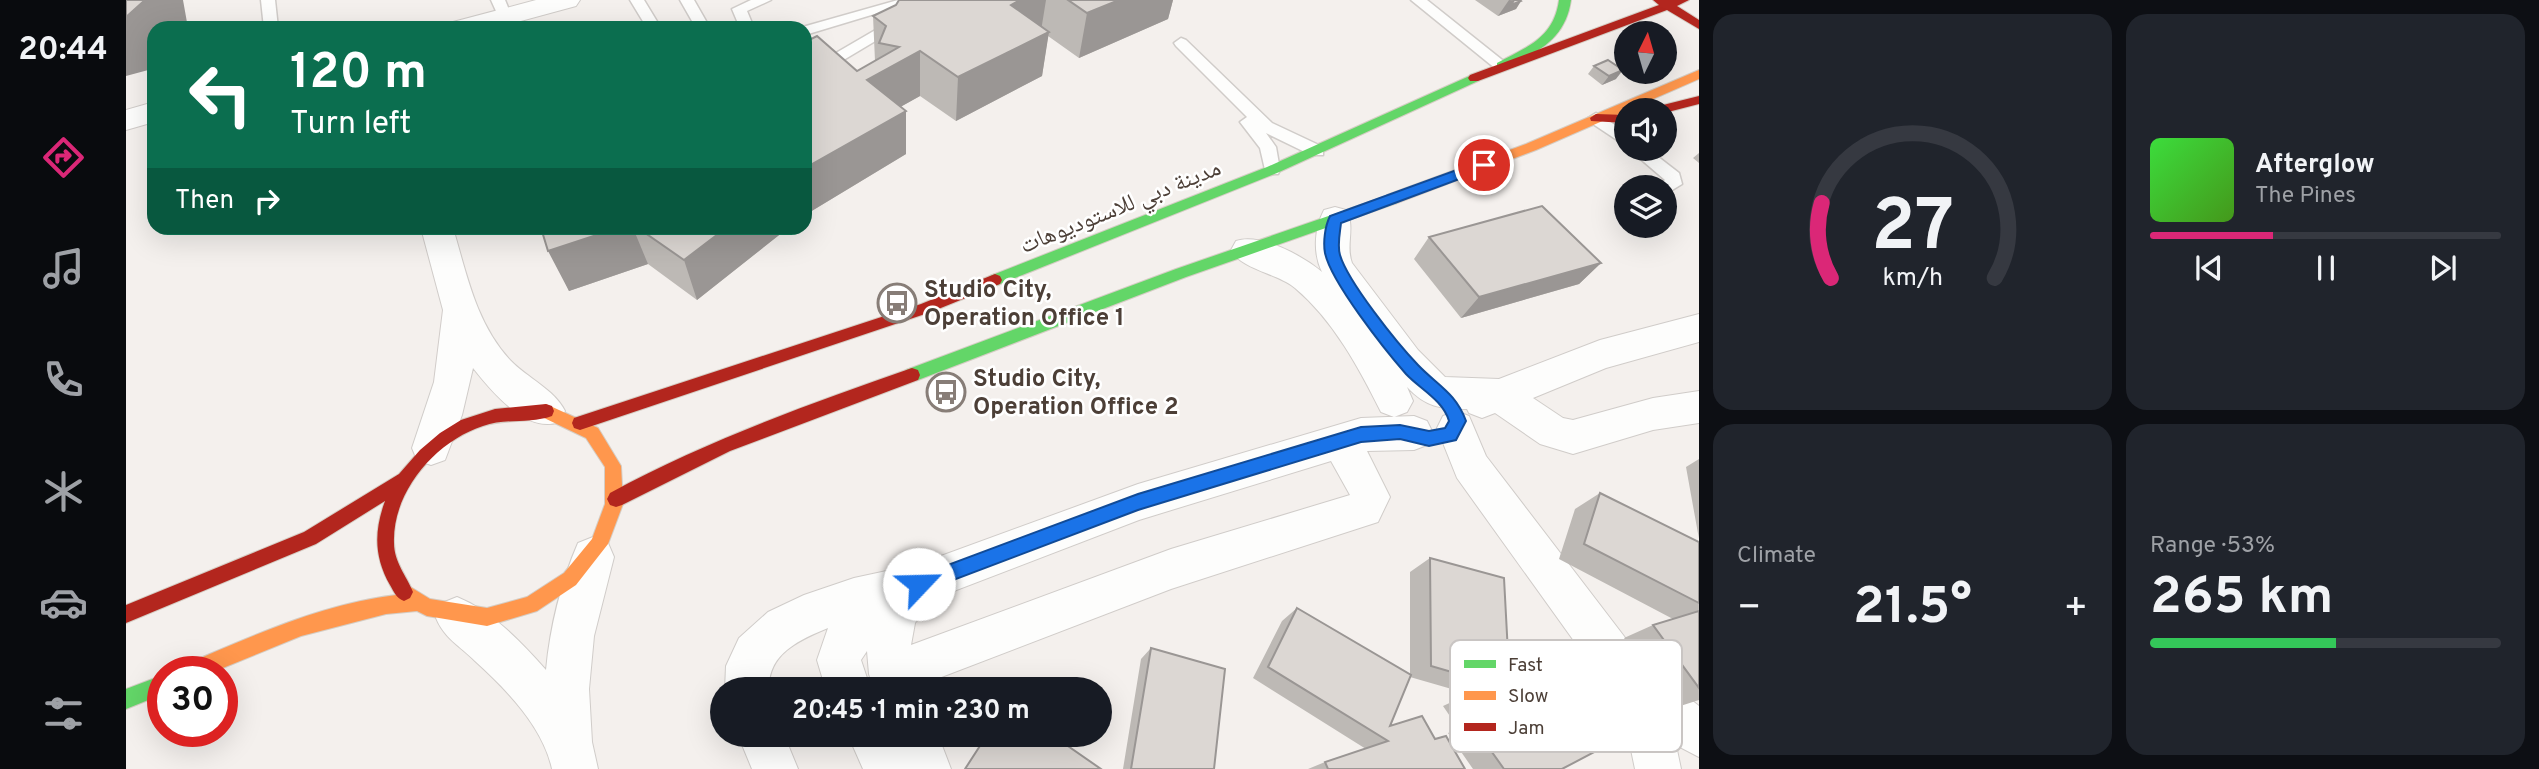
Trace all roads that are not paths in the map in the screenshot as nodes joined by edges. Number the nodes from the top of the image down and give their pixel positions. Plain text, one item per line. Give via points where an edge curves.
1 (268, 0) edge
2 (567, 0) edge
3 (687, 0) edge
4 (702, 0) edge
5 (764, 0) edge
6 (914, 0) edge
7 (937, 0) edge
8 (1418, 0) edge
9 (1565, 0) edge
10 (1684, 0) edge
11 (642, 1) edge
12 (1662, 2) edge
13 (1699, 6) edge
14 (501, 8) edge
15 (270, 21) edge
16 (476, 21) edge
17 (651, 21) edge
18 (699, 21) edge
19 (713, 21) edge
20 (744, 21) edge
21 (1699, 25) edge
22 (812, 28) edge
23 (1501, 66) junction
24 (812, 74) edge
25 (1699, 74) edge
26 (1699, 100) edge
27 (1677, 106) edge
28 (147, 114) edge
29 (1596, 118) junction
30 (1614, 119) edge
31 (126, 120) edge
32 (1614, 131) edge
33 (1317, 151) junction
34 (1652, 161) edge
35 (1272, 170) junction
36 (1670, 175) edge
37 (1335, 219) junction
38 (438, 235) edge
39 (1248, 250) junction
40 (1323, 274) junction
41 (459, 309) junction
42 (1699, 328) edge
43 (1497, 394) junction
44 (1699, 407) edge
45 (546, 411) junction
46 (1427, 415) junction
47 (580, 424) junction
48 (1350, 438) junction
49 (431, 448) junction
50 (402, 481) junction
51 (617, 499) junction
52 (593, 557) junction
53 (919, 584) junction
54 (416, 602) junction
55 (126, 614) edge
56 (457, 618) junction
57 (892, 622) junction
58 (1600, 640) edge
59 (232, 656) edge
60 (746, 677) edge
61 (843, 677) edge
62 (893, 677) edge
63 (906, 677) edge
64 (147, 690) edge
65 (126, 699) edge
66 (1682, 721) edge
67 (1699, 734) edge
68 (766, 747) edge
69 (877, 747) edge
70 (920, 747) edge
71 (571, 755) edge
72 (775, 769) edge
73 (887, 769) edge
74 (928, 769) edge

1 - 15 lane
2 - 14 street
3 - 18 lane
4 - 19 lane
5 - 20 lane via 739,9
6 - 22 lane
7 - 24 lane
8 - 23 lane
9 - 23 street via 1566,18 1555,34
10 - 12 street, مدينة دبي للاستوديوهات
10 - 13 street
11 - 17 lane
12 - 21 street
12 - 23 street, مدينة دبي للاستوديوهات
14 - 16 street
23 - 33 street, مدينة دبي للاستوديوهات
25 - 29 street
26 - 27 street
28 - 31 street
29 - 30 street
29 - 32 lane
29 - 37 street via 1531,147
33 - 35 street, مدينة دبي للاستوديوهات
33 - 35 lane via 1266,127 1177,45 1262,138 1271,155
34 - 36 lane
35 - 47 street, مدينة دبي للاستوديوهات via 926,308
37 - 39 street
37 - 40 street
38 - 41 street
39 - 40 street via 1283,265
39 - 51 street via 691,459
40 - 46 street via 1322,292 1377,345 1383,375
41 - 45 street via 481,355 499,376
41 - 49 street via 454,379
42 - 43 street via 1600,355
43 - 44 street via 1553,432 1573,437 1653,414
43 - 46 street via 1475,406
45 - 47 street
45 - 49 street via 494,416 467,425
46 - 48 street
46 - 58 street via 1471,466
47 - 51 street via 601,442 614,468
48 - 53 street via 1138,502
48 - 63 street via 1370,497 1364,509 1171,569
49 - 50 street
50 - 54 street via 389,507 386,561 397,584
50 - 55 street via 310,538
51 - 52 street via 609,528
52 - 56 street via 566,584 532,605 494,617
52 - 71 street via 573,627 568,664
53 - 57 street via 902,601
53 - 60 street via 855,596 768,637 754,652
54 - 56 street
54 - 59 street via 351,610
56 - 71 street via 508,658 530,682
57 - 61 street via 853,632 844,640 837,663
57 - 62 street via 887,647
64 - 65 street
66 - 67 street
68 - 72 street
69 - 73 street
70 - 74 street

